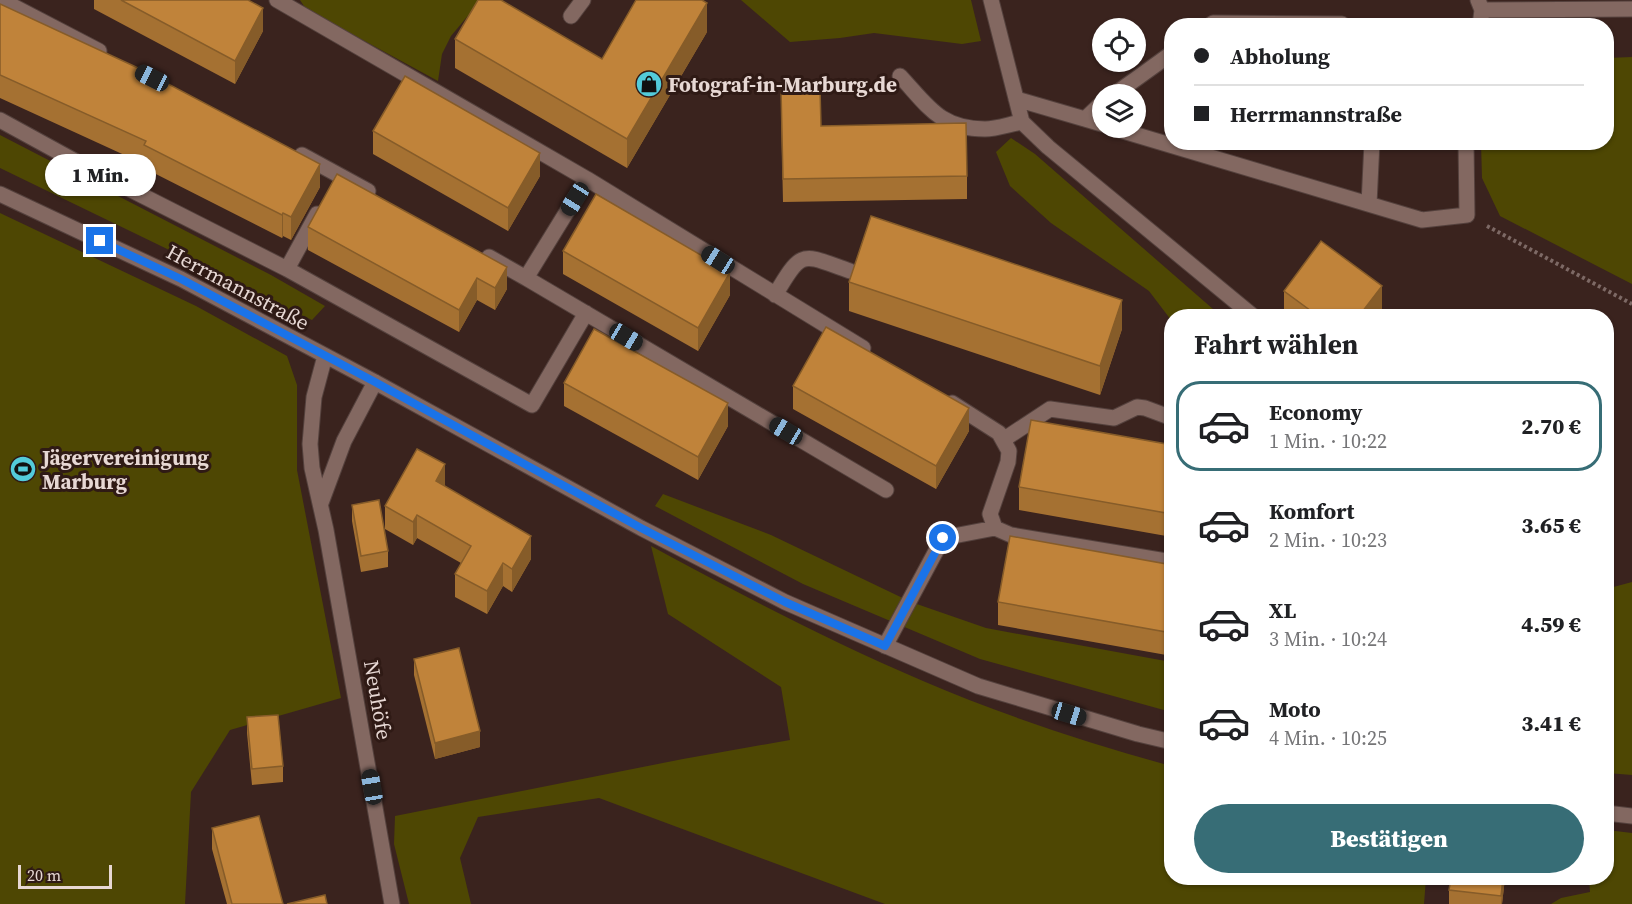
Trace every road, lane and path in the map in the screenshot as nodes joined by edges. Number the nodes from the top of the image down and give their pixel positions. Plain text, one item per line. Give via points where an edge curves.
1 (277, 0) edge
2 (583, 0) edge
3 (991, 0) edge
4 (0, 2) edge
5 (1632, 9) edge
6 (1480, 12) edge
7 (571, 16) dead end
8 (110, 57) edge
9 (1164, 59) edge
10 (900, 76) dead end
11 (1129, 84) edge
12 (1016, 99) junction
13 (1092, 112) edge
14 (1085, 119) junction
15 (0, 120) edge
16 (1092, 121) edge
17 (1022, 122) junction
18 (1146, 138) edge
19 (1164, 143) edge
20 (287, 148) edge
21 (1187, 150) edge
22 (1372, 150) edge
23 (1466, 150) edge
24 (587, 179) junction
25 (0, 194) edge
26 (380, 197) edge
27 (1369, 204) junction
28 (321, 206) edge
29 (1467, 215) junction
30 (474, 249) edge
31 (287, 269) junction
32 (850, 271) edge
33 (526, 278) junction
34 (775, 295) junction
35 (1632, 304) edge
36 (1245, 309) edge
37 (586, 313) junction
38 (325, 356) junction
39 (876, 356) edge
40 (375, 382) junction
41 (937, 393) edge
42 (1164, 415) edge
43 (1003, 441) junction
44 (886, 490) dead end
45 (321, 503) junction
46 (995, 528) junction
47 (1164, 561) edge
48 (885, 646) junction
49 (1164, 740) edge
50 (1614, 814) edge
51 (1632, 816) edge
52 (392, 904) edge

1 - 24 street
2 - 7 street
3 - 12 street
4 - 8 street
5 - 6 street
9 - 11 street
10 - 17 street via 936,115 953,126 986,129
12 - 14 street
12 - 17 street
13 - 14 street
14 - 16 street
15 - 31 street
17 - 36 street
18 - 19 street
20 - 26 street via 336,180
21 - 27 street
22 - 27 street
23 - 29 street
24 - 33 street
24 - 34 street
25 - 38 street, Herrmannstraße via 181,279
27 - 29 street via 1422,220
28 - 31 street
29 - 35 path
30 - 33 street
31 - 37 street via 532,405
32 - 34 street via 810,257 799,260
33 - 37 street
34 - 39 street
37 - 44 street
38 - 40 street, Herrmannstraße
38 - 45 street, Neuhöfe via 314,397 310,444
40 - 45 street via 344,441
40 - 48 street, Herrmannstraße via 651,533 785,602
41 - 43 street via 999,433
42 - 43 street via 1137,407 1114,418 1050,410
43 - 46 street via 1009,451 1008,462 990,514
45 - 52 street, Neuhöfe
46 - 47 street via 1011,535
46 - 48 street via 943,538
48 - 49 street, Herrmannstraße via 978,686
50 - 51 street

